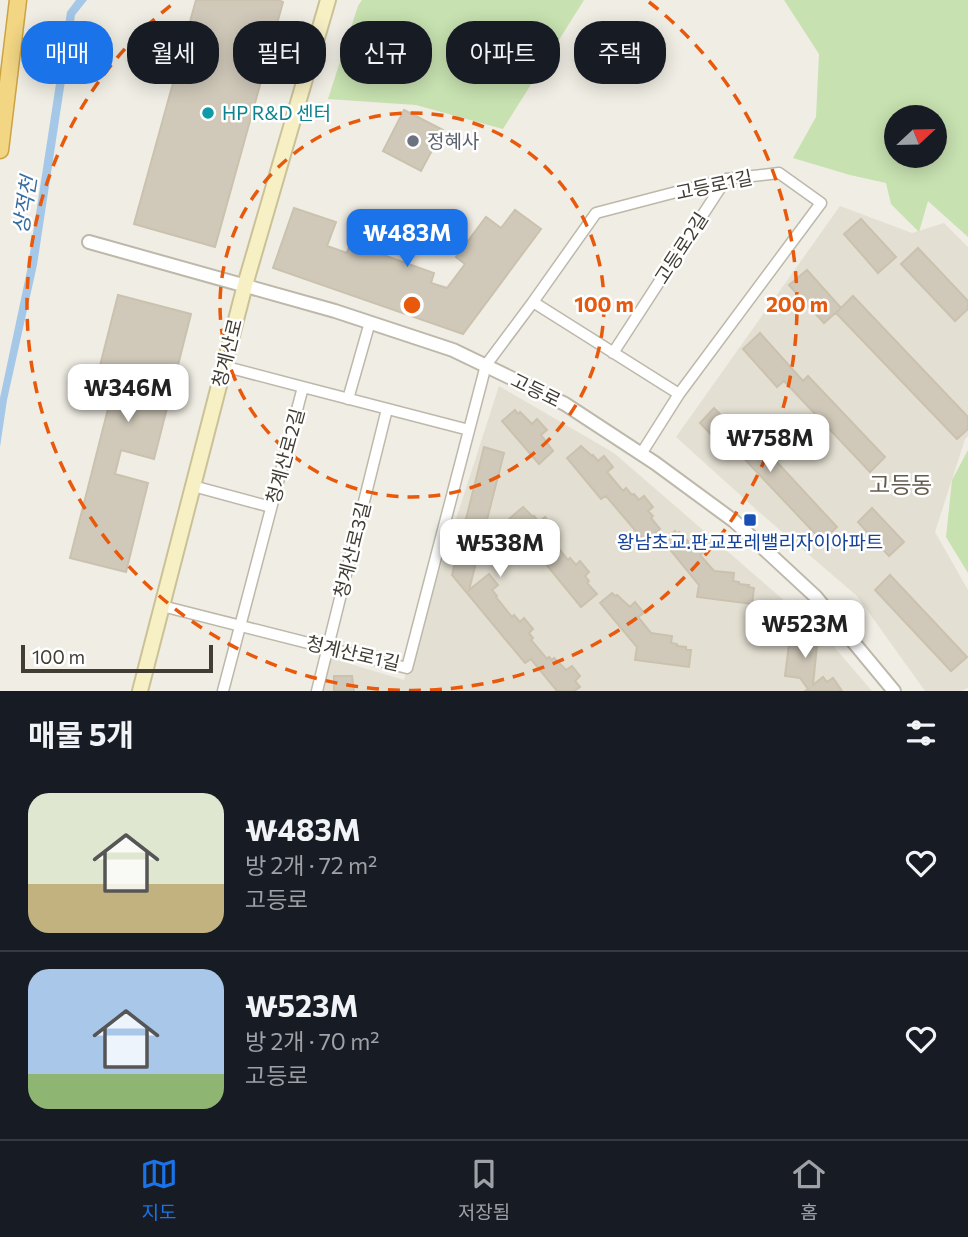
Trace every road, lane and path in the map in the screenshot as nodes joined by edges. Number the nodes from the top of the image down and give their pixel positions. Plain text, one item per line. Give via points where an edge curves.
1 (18, 0) edge
2 (326, 0) edge
3 (0, 150) edge
4 (726, 179) junction
5 (89, 242) dead end
6 (245, 285) junction
7 (533, 302) junction
8 (370, 322) junction
9 (613, 353) junction
10 (486, 365) junction
11 (223, 366) junction
12 (303, 387) junction
13 (679, 394) junction
14 (348, 399) junction
15 (387, 409) junction
16 (469, 430) junction
17 (641, 454) junction
18 (193, 486) junction
19 (271, 507) junction
20 (162, 606) junction
21 (240, 626) junction
22 (328, 648) junction
23 (140, 691) edge
24 (223, 691) edge
25 (317, 691) edge
26 (894, 691) edge

1 - 3 highway
2 - 6 main road, 청계산로
4 - 7 street, 고등로1길 via 596,213
4 - 9 street, 고등로2길
4 - 13 street, 고등로1길 via 779,173 821,202
5 - 6 street, 고등로
6 - 8 street, 고등로
6 - 11 main road, 청계산로
7 - 9 street
7 - 10 street, 고등로1길
8 - 10 street, 고등로
8 - 14 street
9 - 13 street
10 - 16 street, 청계산로1길
10 - 17 street, 고등로 via 565,404
11 - 12 street
11 - 18 main road, 청계산로
12 - 14 street, 청계산로2길
12 - 19 street, 청계산로2길
13 - 17 street, 고등로1길
14 - 15 street, 청계산로2길
15 - 16 street, 청계산로2길
15 - 22 street, 청계산로3길
16 - 22 street, 청계산로1길 via 407,668
17 - 26 street, 고등로 via 734,521 816,597
18 - 19 street
18 - 20 main road, 청계산로
19 - 21 street, 청계산로2길
20 - 21 street, 청계산로1길
20 - 23 main road, 청계산로
21 - 22 street, 청계산로1길
21 - 24 street, 청계산로2길
22 - 25 street, 청계산로3길

